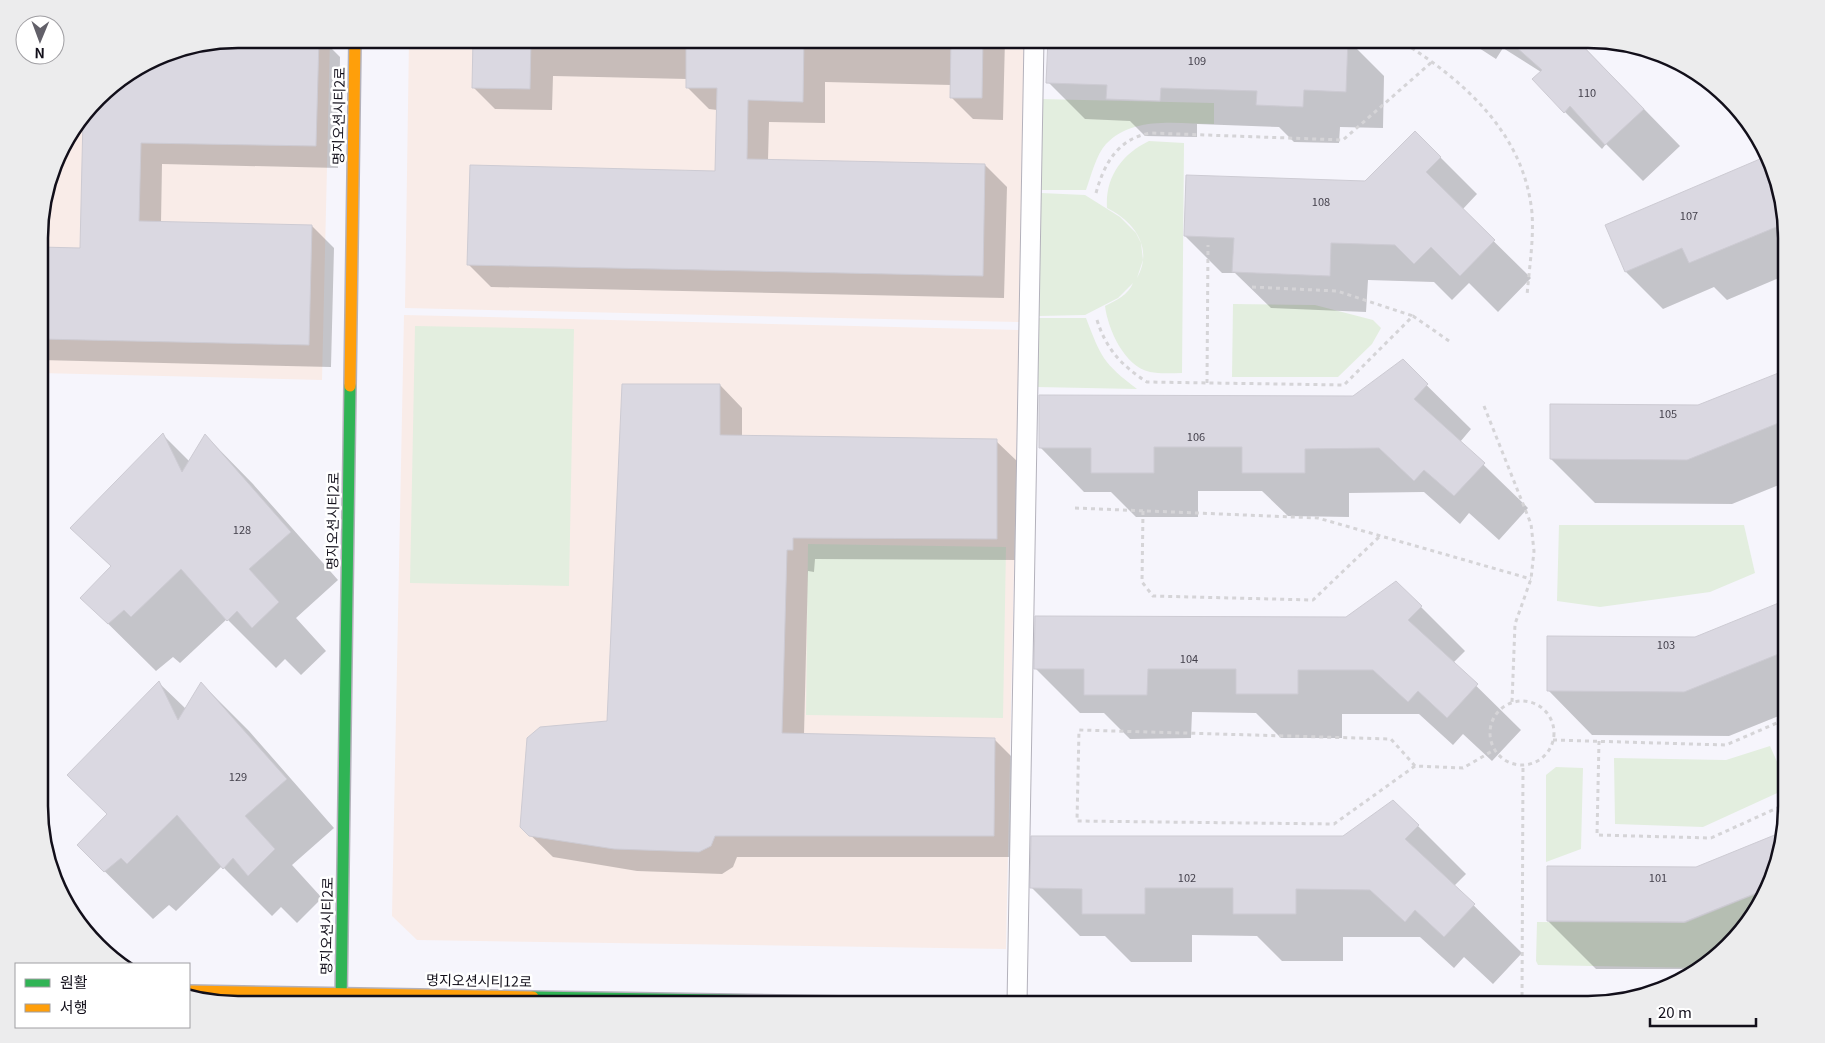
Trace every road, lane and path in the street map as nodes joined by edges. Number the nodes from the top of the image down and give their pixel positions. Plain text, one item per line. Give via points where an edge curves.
1 (355, 48) edge
2 (1034, 48) edge
3 (1412, 48) edge
4 (1432, 61) junction
5 (1096, 193) dead end
6 (1208, 245) dead end
7 (1252, 287) dead end
8 (1527, 296) dead end
9 (1412, 316) junction
10 (1097, 320) dead end
11 (1452, 343) dead end
12 (1207, 383) junction
13 (1484, 406) dead end
14 (1074, 508) dead end
15 (1143, 510) junction
16 (1380, 536) junction
17 (1531, 579) junction
18 (1512, 702) junction
19 (1778, 723) edge
20 (1553, 740) junction
21 (1599, 741) junction
22 (1494, 750) junction
23 (1523, 765) junction
24 (1415, 766) junction
25 (1778, 808) edge
26 (198, 991) edge
27 (284, 996) edge
28 (341, 996) edge
29 (1017, 996) edge
30 (1522, 996) edge

1 - 28 street, 명지오션시티2로
2 - 29 lane
3 - 4 path
4 - 5 path via 1343,140 1139,135 1106,162
4 - 8 path via 1473,94 1493,117 1522,167 1532,214
6 - 12 path
7 - 9 path via 1337,291
9 - 11 path
9 - 12 path via 1344,385
10 - 12 path via 1111,351 1147,382
13 - 17 path via 1531,524 1534,551
14 - 15 path
15 - 16 path via 1318,518
15 - 16 path via 1142,582 1153,596 1313,600
16 - 17 path
17 - 18 path via 1515,624
18 - 20 path via 1529,702 1546,712 1551,720
18 - 22 path via 1500,709 1490,728
19 - 21 path via 1726,745
20 - 21 path
20 - 23 path via 1543,757
21 - 25 path via 1597,835 1711,838
22 - 23 path via 1512,763
22 - 24 path via 1463,768
23 - 30 path
24 - 24 path via 1390,739 1080,730 1077,821 1334,824
26 - 27 street, 명지오션시티12로

